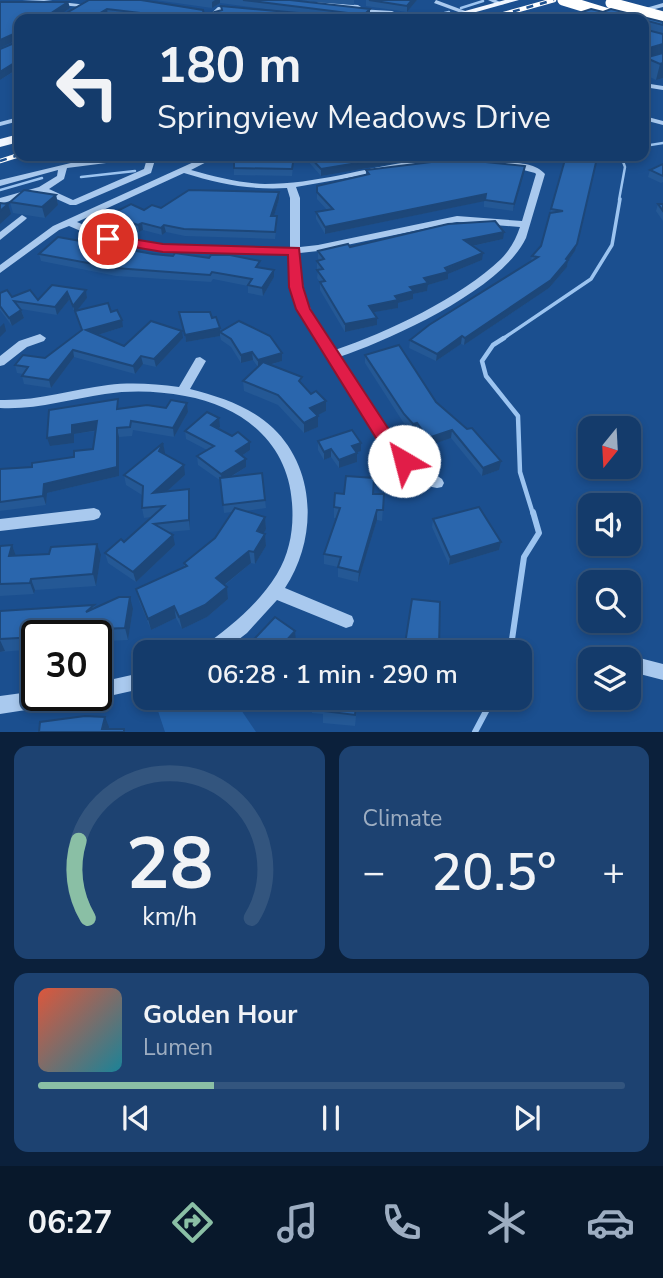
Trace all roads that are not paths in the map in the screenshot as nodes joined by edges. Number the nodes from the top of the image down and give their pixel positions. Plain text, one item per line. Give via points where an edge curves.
1 (93, 0) edge
2 (288, 0) edge
3 (342, 0) edge
4 (491, 0) edge
5 (515, 0) edge
6 (563, 0) edge
7 (602, 0) edge
8 (624, 0) edge
9 (647, 0) edge
10 (436, 2) edge
11 (0, 4) edge
12 (281, 4) edge
13 (501, 4) junction
14 (84, 5) junction
15 (663, 5) edge
16 (357, 9) junction
17 (643, 10) junction
18 (663, 12) edge
19 (466, 13) junction
20 (70, 14) edge
21 (394, 14) edge
22 (462, 14) edge
23 (609, 14) edge
24 (629, 14) edge
25 (663, 17) edge
26 (110, 161) edge
27 (154, 161) edge
28 (203, 161) edge
29 (435, 161) edge
30 (467, 161) edge
31 (64, 168) junction
32 (183, 170) junction
33 (0, 183) edge
34 (291, 187) junction
35 (42, 189) junction
36 (0, 201) edge
37 (22, 218) dead end
38 (68, 222) junction
39 (525, 223) junction
40 (0, 237) edge
41 (295, 251) junction
42 (2, 266) edge
43 (40, 338) dead end
44 (333, 355) junction
45 (200, 361) dead end
46 (0, 362) edge
47 (183, 390) junction
48 (0, 404) edge
49 (437, 483) dead end
50 (94, 514) dead end
51 (0, 525) edge
52 (274, 591) junction
53 (346, 621) dead end
54 (226, 640) edge
55 (641, 666) edge
56 (663, 672) edge
57 (133, 683) edge
58 (112, 687) edge
59 (21, 702) edge
60 (0, 705) edge

1 - 14 street
2 - 16 street
3 - 16 street via 363,2
4 - 13 street
5 - 13 main road
6 - 23 highway, bridge
7 - 25 highway, bridge
8 - 18 highway
9 - 17 street via 638,6
10 - 19 street
11 - 14 street
12 - 16 street
13 - 19 main road
14 - 20 street
15 - 17 street
16 - 21 street
17 - 24 street
19 - 22 main road
26 - 31 street
27 - 35 street via 148,171 73,203
28 - 32 street
29 - 34 street
30 - 39 street via 531,167 541,174
31 - 33 street
31 - 35 street via 61,177
32 - 34 street via 231,186
32 - 38 street
34 - 41 street
35 - 36 street
37 - 40 street
38 - 41 street via 108,239 143,246
38 - 42 street
39 - 41 street via 457,219
39 - 44 street via 515,249 489,274 385,337
41 - 44 street via 299,298
43 - 46 street via 23,344
44 - 49 street via 393,449
45 - 47 street
47 - 48 street via 121,388 30,404
47 - 52 street via 253,418 270,431 292,464 299,484 300,527 288,568
50 - 51 street
52 - 53 street
52 - 54 street
55 - 56 street
57 - 58 street
59 - 60 street

